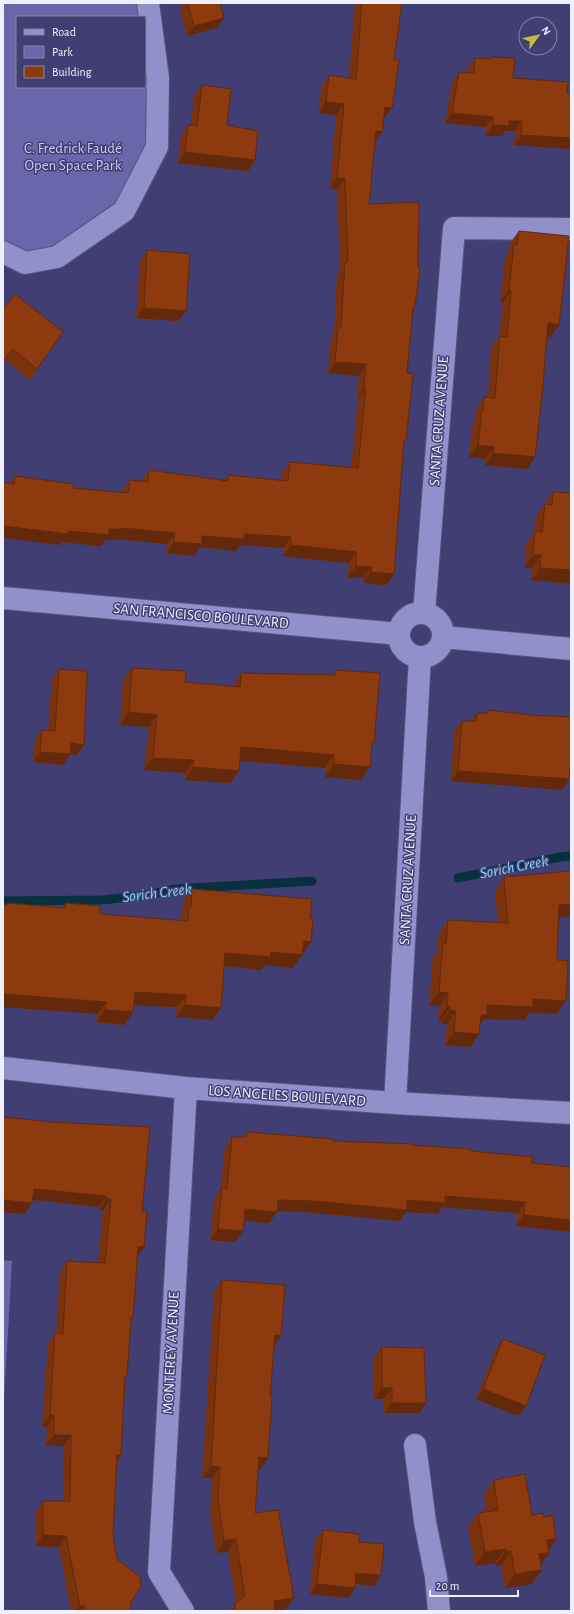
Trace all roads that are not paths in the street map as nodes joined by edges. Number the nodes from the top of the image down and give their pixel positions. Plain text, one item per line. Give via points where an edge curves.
1 (148, 3) edge
2 (571, 229) edge
3 (3, 252) edge
4 (3, 598) edge
5 (424, 613) junction
6 (399, 634) junction
7 (443, 637) junction
8 (571, 649) edge
9 (420, 657) junction
10 (3, 1068) edge
11 (186, 1088) junction
12 (396, 1103) junction
13 (571, 1113) edge
14 (415, 1445) dead end
15 (183, 1611) edge
16 (439, 1611) edge

1 - 3 street via 158,78 157,148 124,211 57,257 25,263
2 - 5 street, SANTA CRUZ AVENUE via 454,228
4 - 6 street, SAN FRANCISCO BOULEVARD
5 - 6 street via 408,617 402,623
5 - 7 street via 438,622
6 - 9 street via 405,650
7 - 8 street
7 - 9 street via 442,644 434,654
9 - 12 street, SANTA CRUZ AVENUE
10 - 11 street, LOS ANGELES BOULEVARD
11 - 12 street, LOS ANGELES BOULEVARD
11 - 15 street, MONTEREY AVENUE via 159,1572
12 - 13 street, LOS ANGELES BOULEVARD
14 - 16 street

